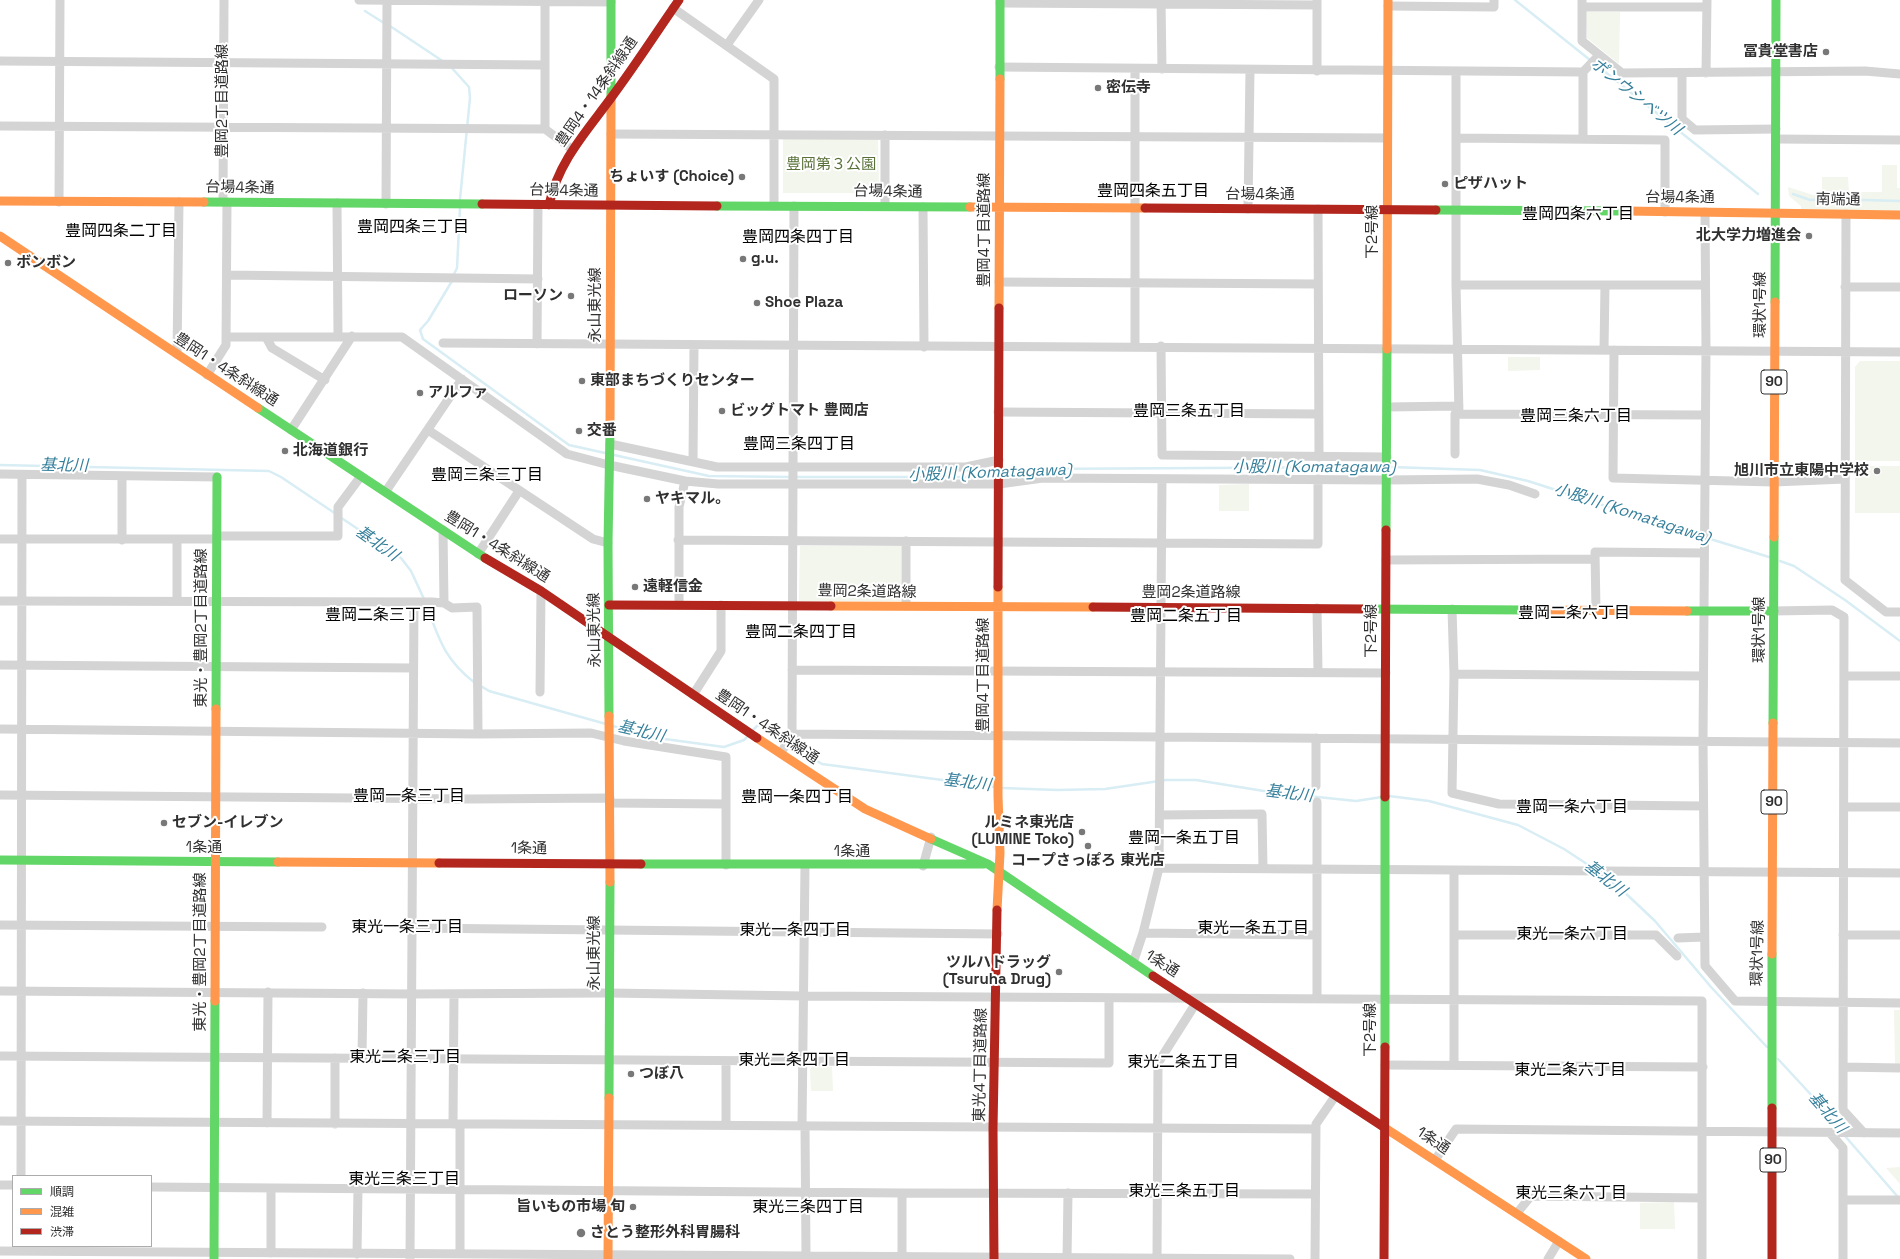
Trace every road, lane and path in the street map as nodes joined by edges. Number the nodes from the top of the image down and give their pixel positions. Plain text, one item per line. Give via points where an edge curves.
1 (60, 0) edge
2 (224, 0) edge
3 (359, 0) edge
4 (387, 0) edge
5 (679, 0) edge
6 (759, 0) edge
7 (1494, 0) edge
8 (1776, 0) edge
9 (545, 1) edge
10 (611, 1) edge
11 (1000, 2) edge
12 (1161, 2) edge
13 (1317, 2) edge
14 (1388, 3) edge
15 (1582, 4) edge
16 (1707, 4) edge
17 (673, 8) junction
18 (727, 45) junction
19 (1597, 57) junction
20 (0, 61) edge
21 (59, 62) junction
22 (224, 64) junction
23 (387, 65) junction
24 (545, 65) junction
25 (999, 67) junction
26 (1135, 69) junction
27 (1162, 69) junction
28 (1250, 70) junction
29 (1388, 70) junction
30 (1585, 70) junction
31 (1317, 71) junction
32 (1456, 71) junction
33 (1682, 73) junction
34 (1706, 73) junction
35 (1777, 73) junction
36 (1900, 74) edge
37 (611, 98) junction
38 (0, 126) edge
39 (60, 127) junction
40 (223, 128) junction
41 (387, 129) junction
42 (545, 129) junction
43 (1776, 129) junction
44 (611, 134) junction
45 (774, 134) junction
46 (885, 135) junction
47 (999, 136) junction
48 (1135, 136) junction
49 (1250, 138) junction
50 (1387, 138) junction
51 (1456, 138) junction
52 (1583, 138) junction
53 (1776, 139) junction
54 (1900, 140) edge
55 (573, 150) junction
56 (0, 201) edge
57 (59, 202) junction
58 (179, 202) junction
59 (225, 202) junction
60 (337, 204) junction
61 (386, 204) junction
62 (538, 204) junction
63 (549, 205) junction
64 (611, 205) junction
65 (774, 206) junction
66 (794, 206) junction
67 (885, 206) junction
68 (923, 207) junction
69 (998, 207) junction
70 (1135, 208) junction
71 (1248, 209) junction
72 (1318, 209) junction
73 (1387, 210) junction
74 (1456, 210) junction
75 (1665, 212) junction
76 (1705, 212) junction
77 (1776, 213) junction
78 (1846, 214) junction
79 (1900, 215) edge
80 (0, 236) edge
81 (227, 275) junction
82 (337, 278) junction
83 (538, 279) junction
84 (999, 282) junction
85 (1135, 282) junction
86 (1318, 284) junction
87 (1456, 285) junction
88 (1605, 285) junction
89 (1705, 285) junction
90 (1845, 287) junction
91 (1900, 287) edge
92 (338, 336) junction
93 (352, 336) junction
94 (266, 337) junction
95 (226, 341) junction
96 (443, 343) dead end
97 (537, 344) junction
98 (610, 344) junction
99 (694, 345) junction
100 (794, 345) junction
101 (1136, 346) junction
102 (1161, 346) junction
103 (924, 347) junction
104 (998, 347) junction
105 (1318, 348) junction
106 (1387, 349) junction
107 (1457, 349) junction
108 (1604, 350) junction
109 (1614, 350) junction
110 (1706, 350) junction
111 (1775, 351) junction
112 (1845, 352) junction
113 (1900, 352) edge
114 (177, 354) junction
115 (207, 375) junction
116 (462, 379) junction
117 (325, 380) junction
118 (1387, 407) junction
119 (1459, 410) junction
120 (998, 412) junction
121 (1161, 412) junction
122 (1318, 414) junction
123 (1614, 415) junction
124 (1706, 416) junction
125 (291, 430) junction
126 (428, 430) junction
127 (610, 447) junction
128 (1455, 454) dead end
129 (1319, 457) junction
130 (1387, 460) junction
131 (693, 462) junction
132 (609, 463) junction
133 (999, 463) junction
134 (794, 469) junction
135 (0, 474) edge
136 (22, 475) junction
137 (122, 476) junction
138 (360, 476) junction
139 (1387, 477) junction
140 (1162, 479) junction
141 (1318, 479) junction
142 (1845, 479) junction
143 (685, 481) junction
144 (999, 481) junction
145 (1705, 481) junction
146 (794, 482) junction
147 (1774, 482) junction
148 (386, 491) junction
149 (519, 491) junction
150 (1534, 494) dead end
151 (443, 530) junction
152 (216, 538) junction
153 (0, 539) edge
154 (22, 539) junction
155 (122, 540) junction
156 (177, 540) junction
157 (678, 540) junction
158 (793, 541) junction
159 (906, 541) junction
160 (998, 542) junction
161 (608, 543) junction
162 (1161, 543) junction
163 (1704, 548) junction
164 (478, 554) junction
165 (1595, 559) junction
166 (1386, 560) junction
167 (541, 591) junction
168 (0, 601) edge
169 (21, 601) junction
170 (177, 601) junction
171 (216, 602) junction
172 (416, 602) junction
173 (444, 602) junction
174 (609, 605) junction
175 (679, 605) junction
176 (721, 605) junction
177 (792, 605) junction
178 (906, 606) junction
179 (998, 606) junction
180 (1161, 607) junction
181 (1317, 608) junction
182 (1386, 608) junction
183 (1452, 609) junction
184 (1596, 610) junction
185 (1703, 611) junction
186 (1774, 611) junction
187 (1900, 612) edge
188 (610, 637) junction
189 (0, 665) edge
190 (21, 665) junction
191 (216, 667) junction
192 (413, 668) junction
193 (792, 670) junction
194 (998, 672) junction
195 (1160, 672) junction
196 (1318, 672) junction
197 (1386, 673) junction
198 (1454, 674) junction
199 (1703, 676) junction
200 (1844, 676) junction
201 (1900, 676) edge
202 (540, 692) dead end
203 (693, 694) junction
204 (0, 729) edge
205 (21, 729) junction
206 (216, 732) junction
207 (413, 733) junction
208 (609, 733) junction
209 (478, 734) junction
210 (998, 737) junction
211 (1161, 737) junction
212 (1316, 738) junction
213 (789, 739) junction
214 (1386, 739) junction
215 (1453, 740) junction
216 (1702, 741) junction
217 (1774, 741) junction
218 (1844, 742) junction
219 (1900, 743) edge
220 (781, 753) junction
221 (1316, 786) dead end
222 (0, 795) edge
223 (21, 795) junction
224 (216, 796) junction
225 (413, 798) junction
226 (610, 801) junction
227 (1317, 802) dead end
228 (726, 804) junction
229 (1703, 806) junction
230 (1844, 807) junction
231 (1900, 807) edge
232 (1160, 815) junction
233 (931, 837) junction
234 (0, 860) edge
235 (22, 860) junction
236 (215, 862) junction
237 (412, 863) junction
238 (609, 864) junction
239 (988, 864) junction
240 (726, 865) junction
241 (804, 866) junction
242 (923, 866) junction
243 (1159, 868) junction
244 (1263, 868) junction
245 (1317, 869) junction
246 (1386, 870) junction
247 (1454, 870) junction
248 (1703, 871) junction
249 (999, 872) junction
250 (1774, 872) junction
251 (1843, 872) junction
252 (1900, 873) edge
253 (0, 925) edge
254 (22, 925) junction
255 (215, 927) junction
256 (322, 927) dead end
257 (411, 928) junction
258 (609, 930) junction
259 (804, 933) junction
260 (1143, 933) junction
261 (998, 934) junction
262 (1317, 935) junction
263 (1454, 935) junction
264 (1843, 935) junction
265 (1900, 936) edge
266 (1704, 937) junction
267 (1678, 938) dead end
268 (1677, 956) dead end
269 (1133, 963) junction
270 (0, 991) edge
271 (22, 991) junction
272 (215, 992) junction
273 (268, 992) junction
274 (363, 993) junction
275 (609, 993) junction
276 (412, 994) junction
277 (454, 994) junction
278 (804, 996) junction
279 (997, 997) junction
280 (1109, 998) junction
281 (1187, 998) junction
282 (1317, 999) junction
283 (1385, 1000) junction
284 (1454, 1000) junction
285 (1772, 1002) junction
286 (1196, 1003) junction
287 (1843, 1003) junction
288 (1900, 1003) edge
289 (0, 1056) edge
290 (21, 1056) junction
291 (216, 1057) junction
292 (267, 1058) junction
293 (336, 1058) junction
294 (362, 1058) junction
295 (411, 1058) junction
296 (453, 1058) junction
297 (609, 1060) junction
298 (726, 1061) junction
299 (803, 1061) junction
300 (995, 1063) junction
301 (1384, 1064) junction
302 (1454, 1065) junction
303 (1703, 1066) junction
304 (1843, 1067) junction
305 (1900, 1068) edge
306 (1336, 1095) junction
307 (0, 1121) edge
308 (21, 1122) junction
309 (215, 1122) junction
310 (267, 1123) junction
311 (335, 1124) junction
312 (412, 1124) junction
313 (456, 1124) junction
314 (608, 1124) junction
315 (726, 1125) junction
316 (1384, 1125) junction
317 (804, 1126) junction
318 (993, 1128) junction
319 (1157, 1128) junction
320 (1316, 1129) junction
321 (1703, 1132) junction
322 (1773, 1132) junction
323 (1834, 1133) junction
324 (1864, 1133) junction
325 (1900, 1133) edge
326 (1435, 1160) junction
327 (21, 1175) edge
328 (0, 1186) edge
329 (12, 1186) edge
330 (152, 1187) edge
331 (215, 1188) junction
332 (271, 1188) junction
333 (358, 1188) junction
334 (411, 1188) junction
335 (460, 1189) junction
336 (609, 1190) junction
337 (806, 1192) junction
338 (902, 1193) junction
339 (994, 1193) junction
340 (1068, 1193) junction
341 (1158, 1194) junction
342 (1315, 1194) junction
343 (1702, 1198) junction
344 (1844, 1200) junction
345 (1898, 1200) edge
346 (1517, 1213) junction
347 (1559, 1241) junction
348 (0, 1251) edge
349 (21, 1252) edge
350 (357, 1254) junction
351 (266, 1255) edge
352 (214, 1256) edge
353 (298, 1256) edge
354 (332, 1256) edge
355 (367, 1256) edge
356 (454, 1256) edge
357 (806, 1256) junction
358 (902, 1256) junction
359 (410, 1257) edge
360 (608, 1257) edge
361 (848, 1258) edge
362 (994, 1258) edge
363 (1067, 1258) edge
364 (1157, 1259) edge
365 (1290, 1259) edge
366 (1315, 1259) edge
367 (1384, 1259) edge
368 (1548, 1259) edge
369 (1586, 1259) edge
370 (1702, 1259) edge
371 (1772, 1259) edge
372 (1843, 1259) edge

1 - 21 street
2 - 22 street, 豊岡2丁目道路線
3 - 4 street
4 - 9 street
4 - 23 street
5 - 17 street, 豊岡4・14条斜線通
6 - 18 street
7 - 14 street via 1494,6
8 - 35 street, 環状1号線 / 90
9 - 10 street
9 - 24 street
10 - 37 street, 永山東光線
11 - 12 street
11 - 25 street, 豊岡4丁目道路線
12 - 13 street
12 - 27 street
13 - 31 street
14 - 29 street, 下2号線
15 - 16 street
15 - 19 street via 1582,41
16 - 34 street
17 - 18 street
17 - 37 street, 豊岡4・14条斜線通
18 - 45 street via 774,79
19 - 30 street
19 - 33 street via 1622,73
20 - 21 street
21 - 22 street
21 - 39 street
22 - 23 street
22 - 40 street, 豊岡2丁目道路線
23 - 24 street
23 - 41 street
24 - 42 street
25 - 26 street
25 - 47 street, 豊岡4丁目道路線
26 - 27 street
26 - 48 street
27 - 28 street
28 - 31 street
28 - 49 street
29 - 31 street
29 - 32 street
29 - 50 street, 下2号線
30 - 32 street
30 - 52 street
32 - 51 street
33 - 34 street
33 - 43 street via 1682,119 1695,130
34 - 35 street
35 - 36 street via 1865,71
35 - 43 street, 環状1号線 / 90
37 - 44 street, 永山東光線
37 - 55 street, 豊岡4・14条斜線通
38 - 39 street
39 - 40 street
39 - 57 street
40 - 41 street
40 - 59 street, 豊岡2丁目道路線
41 - 42 street
41 - 61 street
42 - 55 street
43 - 53 street, 環状1号線 / 90
44 - 45 street
44 - 64 street, 永山東光線
45 - 46 street
45 - 65 street
46 - 47 street
46 - 67 street
47 - 48 street
47 - 69 street, 豊岡4丁目道路線
48 - 49 street
48 - 70 street
49 - 50 street
49 - 71 street
50 - 73 street, 下2号線
51 - 52 street
51 - 74 street
52 - 75 street via 1666,140
53 - 54 street
53 - 77 street, 環状1号線 / 90
55 - 63 street, 豊岡4・14条斜線通 via 557,175
56 - 57 street, 台場4条通
57 - 58 street, 台場4条通
58 - 59 street, 台場4条通
58 - 114 street
59 - 60 street, 台場4条通
59 - 81 street, 豊岡2丁目道路線
60 - 61 street, 台場4条通
60 - 82 street
61 - 62 street, 台場4条通
62 - 63 street, 台場4条通
62 - 83 street
63 - 64 street, 台場4条通
64 - 65 street, 台場4条通
64 - 98 street, 永山東光線
65 - 66 street, 台場4条通
66 - 67 street, 台場4条通
66 - 100 street
67 - 68 street, 台場4条通
68 - 69 street, 台場4条通
68 - 103 street
69 - 70 street, 台場4条通
69 - 84 street, 豊岡4丁目道路線
70 - 71 street, 台場4条通
70 - 85 street
71 - 72 street, 台場4条通
72 - 73 street, 台場4条通
72 - 86 street
73 - 74 street, 台場4条通
73 - 106 street, 下2号線
74 - 75 street, 台場4条通
74 - 87 street
75 - 76 street, 台場4条通
76 - 77 street, 台場4条通
76 - 89 street
77 - 78 street, 南端通
77 - 111 street, 環状1号線 / 90
78 - 79 street, 南端通
78 - 90 street
80 - 114 street, 豊岡1・4条斜線通
81 - 82 street
81 - 95 street, 豊岡2丁目道路線
82 - 83 street
82 - 92 street
83 - 97 street
84 - 85 street
84 - 104 street, 豊岡4丁目道路線
85 - 86 street
85 - 101 street
86 - 105 street
87 - 88 street
87 - 107 street
88 - 89 street
88 - 108 street
89 - 110 street
90 - 91 street
90 - 112 street
92 - 93 street
92 - 94 street
93 - 116 street via 402,337
93 - 117 street
94 - 95 street
94 - 117 street via 272,348
95 - 115 street
96 - 97 street
97 - 98 street
98 - 99 street
98 - 127 street, 永山東光線
99 - 100 street
99 - 131 street
100 - 103 street
100 - 134 street
101 - 102 street
101 - 104 street
102 - 105 street
102 - 121 street
103 - 104 street
104 - 120 street, 豊岡4丁目道路線
105 - 106 street
105 - 122 street
106 - 107 street
106 - 118 street, 下2号線
107 - 108 street
107 - 119 street
108 - 109 street
109 - 110 street
109 - 123 street
110 - 111 street
110 - 124 street
111 - 112 street
111 - 147 street, 環状1号線 / 90
112 - 113 street
112 - 142 street
114 - 115 street, 豊岡1・4条斜線通
115 - 125 street, 豊岡1・4条斜線通
116 - 126 street
116 - 132 street via 567,454
117 - 125 street
118 - 119 street
118 - 130 street, 下2号線
119 - 123 street
119 - 128 street via 1455,414
120 - 121 street
120 - 133 street, 豊岡4丁目道路線
121 - 122 street
121 - 129 street via 1162,456
122 - 129 street
123 - 124 street
123 - 145 street via 1613,478
124 - 145 street
125 - 138 street, 豊岡1・4条斜線通
126 - 148 street
126 - 149 street
127 - 131 street
127 - 132 street, 永山東光線
129 - 130 street
130 - 139 street, 下2号線
131 - 134 street via 717,467
132 - 143 street
132 - 161 street, 永山東光線
133 - 134 street via 966,467
133 - 144 street, 豊岡4丁目道路線
134 - 146 street
135 - 136 street
136 - 137 street
136 - 154 street
137 - 152 street, 東光・豊岡2丁目道路線 via 216,477
137 - 155 street
138 - 148 street, 豊岡1・4条斜線通
138 - 152 street via 338,507 338,536
139 - 141 street
139 - 150 street via 1478,479 1509,485
139 - 166 street, 下2号線
140 - 141 street
140 - 144 street via 1043,478
140 - 162 street
141 - 162 street via 1318,544
142 - 147 street
142 - 187 street via 1845,580 1886,612
143 - 146 street via 718,484
143 - 157 street via 679,507
144 - 146 street
144 - 160 street, 豊岡4丁目道路線
145 - 147 street
145 - 163 street
146 - 158 street
147 - 186 street, 環状1号線 / 90
148 - 151 street, 豊岡1・4条斜線通
149 - 161 street via 593,539
149 - 164 street
151 - 164 street, 豊岡1・4条斜線通
151 - 173 street
152 - 156 street
152 - 171 street, 東光・豊岡2丁目道路線
153 - 154 street
154 - 155 street
154 - 169 street
155 - 156 street
156 - 170 street
157 - 158 street
157 - 175 street
158 - 159 street
158 - 177 street
159 - 160 street
159 - 178 street
160 - 162 street
160 - 179 street, 豊岡4丁目道路線
161 - 174 street, 永山東光線
162 - 180 street
163 - 165 street via 1594,552
163 - 185 street
164 - 167 street, 豊岡1・4条斜線通
165 - 166 street
165 - 184 street
166 - 182 street, 下2号線
167 - 188 street, 豊岡1・4条斜線通
167 - 202 street
168 - 169 street
169 - 170 street
169 - 190 street
170 - 171 street
171 - 172 street
171 - 191 street, 東光・豊岡2丁目道路線
172 - 173 street
172 - 192 street
173 - 209 street via 452,608 478,607
174 - 175 street, 豊岡2条道路線
174 - 188 street, 永山東光線
175 - 176 street, 豊岡2条道路線
176 - 177 street, 豊岡2条道路線
176 - 203 street via 721,651
177 - 178 street, 豊岡2条道路線
177 - 193 street
178 - 179 street, 豊岡2条道路線
179 - 180 street, 豊岡2条道路線
179 - 194 street, 豊岡4丁目道路線
180 - 181 street, 豊岡2条道路線
180 - 195 street
181 - 182 street, 豊岡2条道路線
181 - 196 street
182 - 183 street, 豊岡2条道路線
182 - 197 street, 下2号線
183 - 184 street, 豊岡2条道路線
183 - 198 street
184 - 185 street, 豊岡2条道路線
185 - 186 street, 豊岡2条道路線
185 - 199 street
186 - 200 street via 1832,610 1844,617
186 - 217 street, 環状1号線 / 90
188 - 203 street, 豊岡1・4条斜線通
188 - 208 street, 永山東光線
189 - 190 street
190 - 191 street
190 - 205 street
191 - 192 street
191 - 206 street, 東光・豊岡2丁目道路線
192 - 207 street
193 - 194 street
193 - 213 street
194 - 195 street
194 - 210 street, 豊岡4丁目道路線
195 - 196 street
195 - 211 street
196 - 197 street
197 - 214 street, 下2号線
198 - 199 street
198 - 215 street
199 - 216 street
200 - 201 street
200 - 218 street
203 - 220 street, 豊岡1・4条斜線通
204 - 205 street
205 - 206 street
205 - 223 street
206 - 207 street
206 - 224 street, 東光・豊岡2丁目道路線
207 - 209 street
207 - 225 street
208 - 209 street
208 - 226 street, 永山東光線
208 - 228 street via 624,741 726,757
210 - 211 street
210 - 213 street
210 - 249 street, 豊岡4丁目道路線
211 - 212 street
211 - 232 street
212 - 214 street
212 - 221 street
213 - 220 street
214 - 215 street
214 - 246 street, 下2号線
215 - 216 street
215 - 229 street via 1452,793 1499,804
216 - 217 street
216 - 229 street
217 - 218 street
217 - 250 street, 環状1号線 / 90
218 - 219 street
218 - 230 street
220 - 233 street, 豊岡1・4条斜線通 via 865,809
222 - 223 street
223 - 224 street
223 - 235 street
224 - 225 street
224 - 236 street, 東光・豊岡2丁目道路線
225 - 226 street
225 - 237 street
226 - 228 street
226 - 238 street, 永山東光線
227 - 245 street
228 - 240 street
229 - 248 street
230 - 231 street
230 - 251 street
232 - 243 street
232 - 244 street via 1262,814
233 - 239 street, 豊岡1・4条斜線通
233 - 242 street
234 - 235 street, 1条通
235 - 236 street, 1条通
235 - 254 street
236 - 237 street, 1条通
236 - 255 street, 東光・豊岡2丁目道路線
237 - 238 street, 1条通
237 - 257 street
238 - 240 street, 1条通
238 - 258 street, 永山東光線
239 - 242 street, 1条通
239 - 249 street, 1条通
240 - 241 street, 1条通
241 - 242 street, 1条通
241 - 259 street
243 - 244 street
243 - 260 street
244 - 245 street
245 - 246 street
245 - 262 street
246 - 247 street
246 - 283 street, 下2号線
247 - 248 street
247 - 263 street
248 - 250 street
248 - 266 street
249 - 261 street, 東光4丁目道路線
249 - 269 street, 1条通
250 - 251 street
250 - 285 street, 環状1号線 / 90
251 - 252 street
251 - 264 street
253 - 254 street
254 - 255 street
254 - 271 street
255 - 256 street
255 - 272 street, 東光・豊岡2丁目道路線
257 - 258 street
257 - 276 street
258 - 259 street
258 - 275 street, 永山東光線
259 - 261 street
259 - 278 street
260 - 262 street
260 - 269 street
261 - 279 street, 東光4丁目道路線
262 - 282 street
263 - 268 street via 1656,935
263 - 284 street
264 - 265 street
264 - 287 street
266 - 267 street
266 - 285 street via 1705,966 1735,1001
269 - 281 street, 1条通
270 - 271 street
271 - 272 street
271 - 290 street
272 - 273 street
272 - 291 street, 東光・豊岡2丁目道路線
273 - 274 street
273 - 292 street
274 - 276 street
274 - 294 street
275 - 277 street
275 - 278 street
275 - 297 street, 永山東光線
276 - 277 street
276 - 295 street
277 - 296 street
278 - 279 street
278 - 299 street
279 - 280 street
279 - 300 street, 東光4丁目道路線
280 - 281 street
280 - 300 street via 1109,1063
281 - 282 street
281 - 286 street, 1条通
282 - 283 street
283 - 284 street
283 - 301 street, 下2号線
284 - 302 street
284 - 303 street via 1702,1001
285 - 287 street
285 - 322 street, 環状1号線 / 90
286 - 306 street, 1条通
286 - 319 street via 1158,1062
287 - 288 street
287 - 304 street
289 - 290 street
290 - 291 street
290 - 308 street
291 - 292 street
291 - 309 street, 東光・豊岡2丁目道路線
292 - 293 street
292 - 310 street
293 - 294 street
293 - 311 street
294 - 295 street
295 - 296 street
295 - 312 street
296 - 297 street
296 - 313 street
297 - 298 street
297 - 314 street, 永山東光線
298 - 299 street
298 - 315 street
299 - 300 street
299 - 317 street
300 - 318 street, 東光4丁目道路線
301 - 302 street
301 - 316 street, 下2号線
302 - 303 street
303 - 321 street
304 - 305 street
304 - 324 street via 1843,1110
306 - 316 street, 1条通
306 - 320 street via 1316,1124
307 - 308 street
308 - 309 street
308 - 327 street
309 - 310 street
309 - 331 street, 東光・豊岡2丁目道路線
310 - 311 street
311 - 312 street
312 - 313 street
312 - 334 street
313 - 314 street
313 - 335 street
314 - 315 street
314 - 336 street, 永山東光線
315 - 317 street
316 - 326 street, 1条通
316 - 367 street, 下2号線
317 - 318 street
317 - 337 street
318 - 319 street
318 - 339 street, 東光4丁目道路線
319 - 320 street
319 - 341 street
320 - 342 street
321 - 322 street
321 - 326 street via 1456,1129
321 - 343 street
322 - 323 street
322 - 371 street, 環状1号線 / 90
323 - 324 street
323 - 344 street via 1843,1148
324 - 325 street
326 - 346 street, 1条通
328 - 329 street
330 - 331 street
331 - 332 street
331 - 352 street, 東光・豊岡2丁目道路線
332 - 333 street
332 - 351 street
333 - 334 street
333 - 350 street
334 - 335 street
334 - 359 street
335 - 336 street
335 - 356 street
336 - 337 street
336 - 360 street, 永山東光線
337 - 338 street
337 - 357 street
338 - 339 street
338 - 358 street
339 - 340 street
339 - 362 street, 東光4丁目道路線
340 - 341 street
340 - 363 street
341 - 342 street
341 - 364 street
342 - 366 street
343 - 346 street via 1531,1196
343 - 370 street
344 - 345 street
344 - 372 street
346 - 347 street, 1条通
347 - 368 street
347 - 369 street, 1条通
348 - 349 street
349 - 352 street
350 - 354 street
350 - 355 street
351 - 352 street
351 - 353 street
353 - 354 street
355 - 359 street
356 - 359 street
356 - 360 street
357 - 360 street
357 - 361 street
358 - 361 street
358 - 362 street
362 - 363 street
363 - 364 street
364 - 365 street

